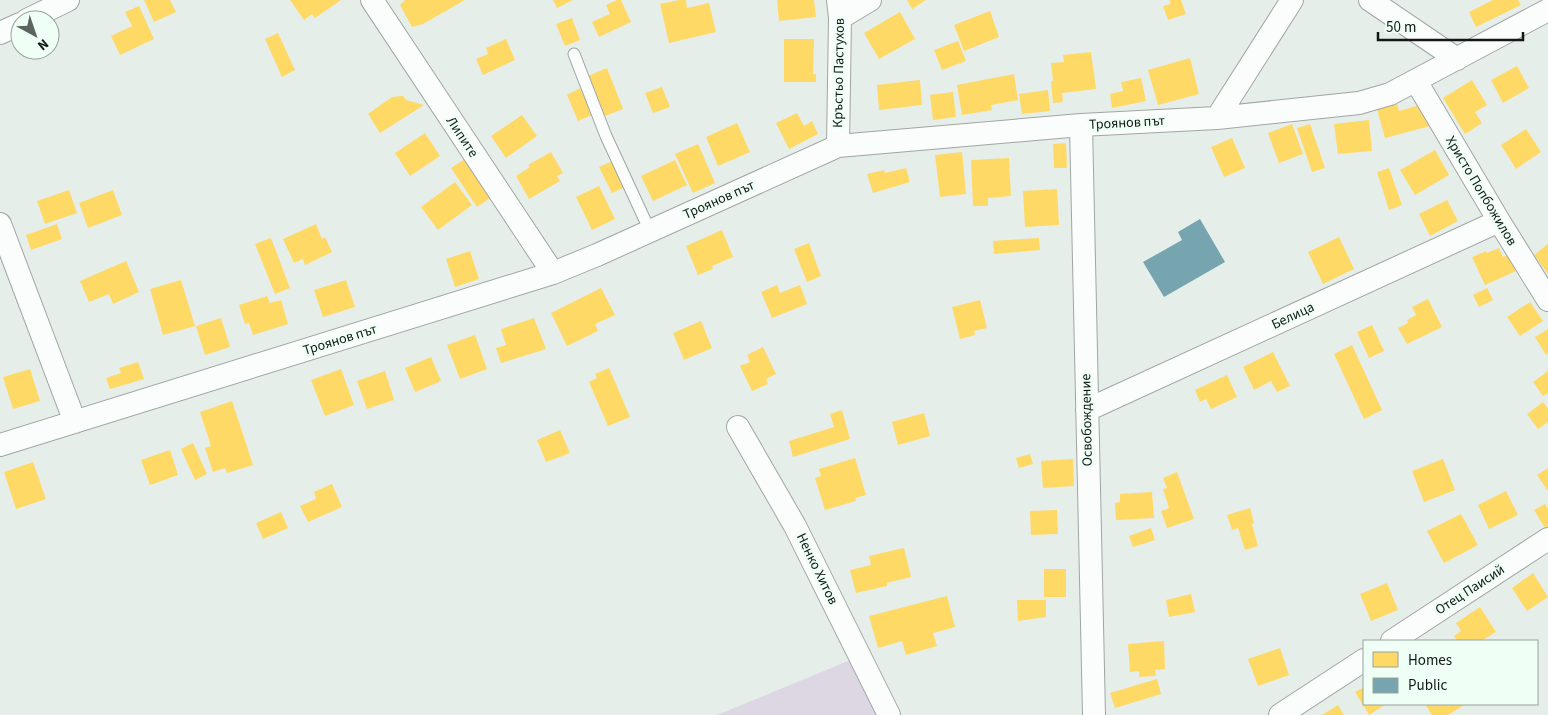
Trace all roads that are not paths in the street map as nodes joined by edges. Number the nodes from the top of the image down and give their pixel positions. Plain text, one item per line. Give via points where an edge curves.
1 (68, 0) edge
2 (372, 0) edge
3 (870, 0) edge
4 (1292, 0) edge
5 (1370, 0) edge
6 (839, 9) edge
7 (48, 10) edge
8 (1548, 10) edge
9 (574, 54) dead end
10 (1457, 59) junction
11 (1416, 81) junction
12 (1218, 118) junction
13 (1081, 125) junction
14 (838, 146) junction
15 (1499, 222) junction
16 (0, 224) edge
17 (650, 231) junction
18 (553, 273) junction
19 (1548, 300) edge
20 (1087, 410) junction
21 (75, 422) junction
22 (738, 427) dead end
23 (0, 445) edge
24 (1548, 539) edge
25 (1394, 640) edge
26 (1363, 661) edge
27 (889, 715) edge
28 (1094, 715) edge
29 (1280, 715) edge

1 - 7 street
2 - 18 street, Липите
3 - 6 street
4 - 12 street
5 - 10 street
6 - 14 street, Кръстьо Пастухов
8 - 10 street, Троянов път
9 - 17 lane via 606,136
10 - 11 street, Троянов път
11 - 12 street, Троянов път via 1390,94 1359,103
11 - 15 street, Христо Попбожилов
12 - 13 street, Троянов път
13 - 14 street, Троянов път
13 - 20 street, Освобождение
14 - 17 street, Троянов път
15 - 19 street, Христо Попбожилов
15 - 20 street, Белица
16 - 21 street
17 - 18 street, Троянов път
18 - 21 street, Троянов път
20 - 28 street, Освобождение
21 - 23 street, Троянов път
22 - 27 street, Ненко Хитов via 795,526
24 - 25 street, Отец Паисий
26 - 29 street

